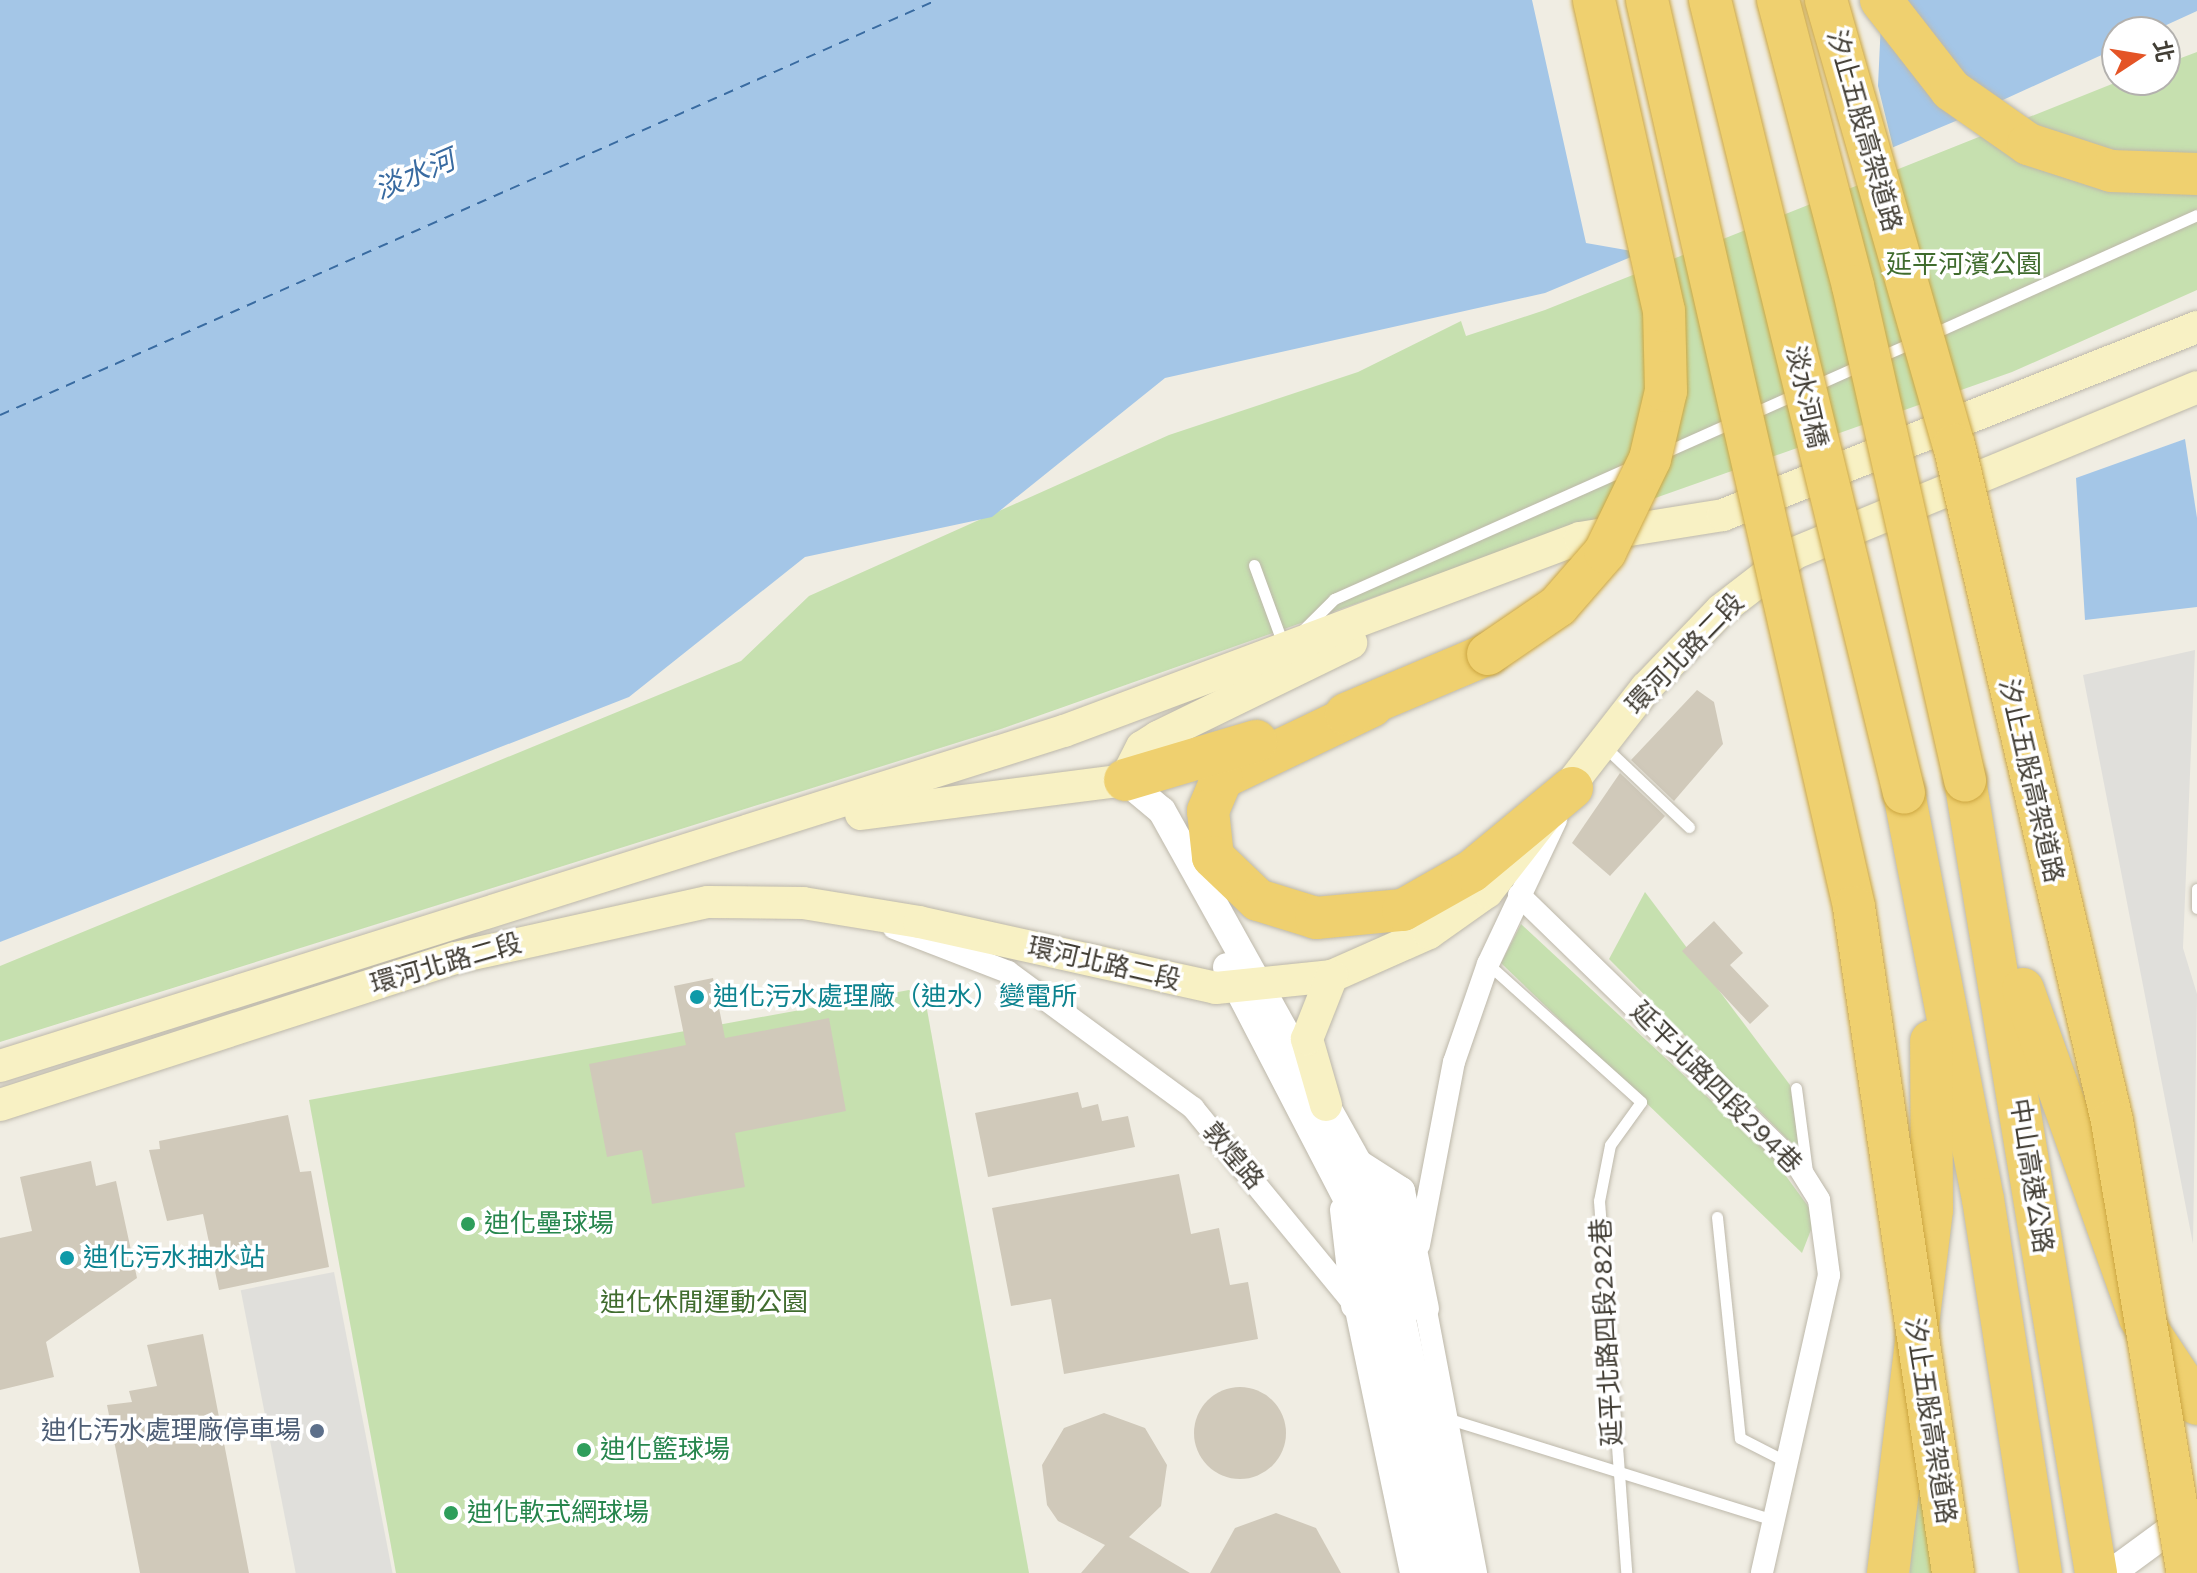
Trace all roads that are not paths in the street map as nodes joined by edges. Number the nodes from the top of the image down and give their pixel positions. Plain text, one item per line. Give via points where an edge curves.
1 (1594, 0) edge
2 (1647, 0) edge
3 (1710, 0) edge
4 (1778, 0) edge
5 (1826, 0) edge
6 (1881, 0) edge
7 (2197, 174) edge
8 (2197, 215) edge
9 (2197, 327) edge
10 (2197, 387) edge
11 (1524, 559) junction
12 (1254, 565) dead end
13 (1284, 648) junction
14 (1372, 706) junction
15 (1604, 745) junction
16 (1125, 780) junction
17 (1965, 780) junction
18 (1572, 788) junction
19 (1904, 793) junction
20 (771, 827) junction
21 (1689, 827) dead end
22 (2197, 889) edge
23 (1519, 895) junction
24 (2197, 898) edge
25 (2197, 908) edge
26 (845, 909) junction
27 (1488, 964) junction
28 (1332, 976) junction
29 (1250, 989) junction
30 (0, 1066) edge
31 (1796, 1088) dead end
32 (0, 1105) edge
33 (1326, 1105) junction
34 (1349, 1169) junction
35 (1808, 1180) junction
36 (1717, 1217) dead end
37 (1355, 1305) junction
38 (1425, 1309) junction
39 (1907, 1398) junction
40 (2197, 1404) edge
41 (1444, 1417) junction
42 (1787, 1462) junction
43 (1615, 1465) junction
44 (2197, 1510) edge
45 (1774, 1520) junction
46 (2093, 1553) edge
47 (2197, 1562) edge
48 (1411, 1573) edge
49 (1434, 1573) edge
50 (1456, 1573) edge
51 (1476, 1573) edge
52 (1626, 1573) edge
53 (1762, 1573) edge
54 (1865, 1573) edge
55 (1888, 1573) edge
56 (1953, 1573) edge
57 (2041, 1573) edge
58 (2111, 1573) edge
59 (2185, 1573) edge

1 - 14 highway, bridge via 1664,311 1666,391 1650,459 1605,552 1558,606 1488,654
2 - 56 highway, 汐止五股高架道路, bridge via 1854,907
3 - 19 highway, 淡水河橋, bridge
4 - 17 highway, bridge via 1853,286
5 - 59 highway, 汐止五股高架道路, bridge via 1954,445 2112,1121
6 - 7 highway via 1951,90 2028,144 2111,171
8 - 13 lane via 1334,599
9 - 11 main road, 環河北路二段 via 1723,515 1580,538
10 - 15 main road, 環河北路二段 via 1795,553 1721,610 1646,688
11 - 13 main road, 環河北路二段
11 - 16 main road via 1158,737 1142,747
12 - 13 lane
13 - 20 main road, 環河北路二段 via 1064,731
14 - 16 highway
14 - 18 highway via 1222,778 1208,811 1213,857 1258,900 1316,918 1403,910 1482,864
15 - 18 main road, 環河北路二段
15 - 21 lane
16 - 20 main road
16 - 29 street
17 - 40 highway, bridge via 2045,1068 2140,1318
17 - 46 highway, 中山高速公路
18 - 23 street
18 - 28 main road, 環河北路二段 via 1487,892 1429,933
19 - 39 highway via 1933,1053 1932,1210
19 - 57 highway, 中山高速公路 via 1983,1199
20 - 30 main road, 環河北路二段 via 616,869
22 - 24 lane
23 - 27 street
23 - 35 street, 延平北路四段294巷
24 - 25 lane
26 - 29 main road, 環河北路二段
26 - 32 main road, 環河北路二段 via 755,900 656,909 455,958
26 - 37 street, 敦煌路 via 1008,972 1115,1045 1193,1108
27 - 38 street via 1436,1129 1420,1225
27 - 43 lane, 延平北路四段282巷 via 1641,1102 1610,1145 1599,1201
28 - 29 main road, 環河北路二段
28 - 33 main road via 1307,1039
29 - 33 street
29 - 34 street
31 - 35 lane
33 - 34 street
34 - 37 street
34 - 38 street via 1401,1191
34 - 49 street
34 - 50 street via 1386,1223
35 - 42 street, 延平北路四段294巷 via 1827,1233 1829,1275
36 - 42 lane via 1740,1438
37 - 48 street, 敦煌路
38 - 41 street
39 - 54 highway
39 - 55 highway
41 - 43 lane
41 - 51 street
42 - 45 street, 延平北路四段294巷
43 - 45 lane
43 - 52 lane, 延平北路四段282巷
44 - 58 street
45 - 53 street, 延平北路四段294巷
47 - 59 street

